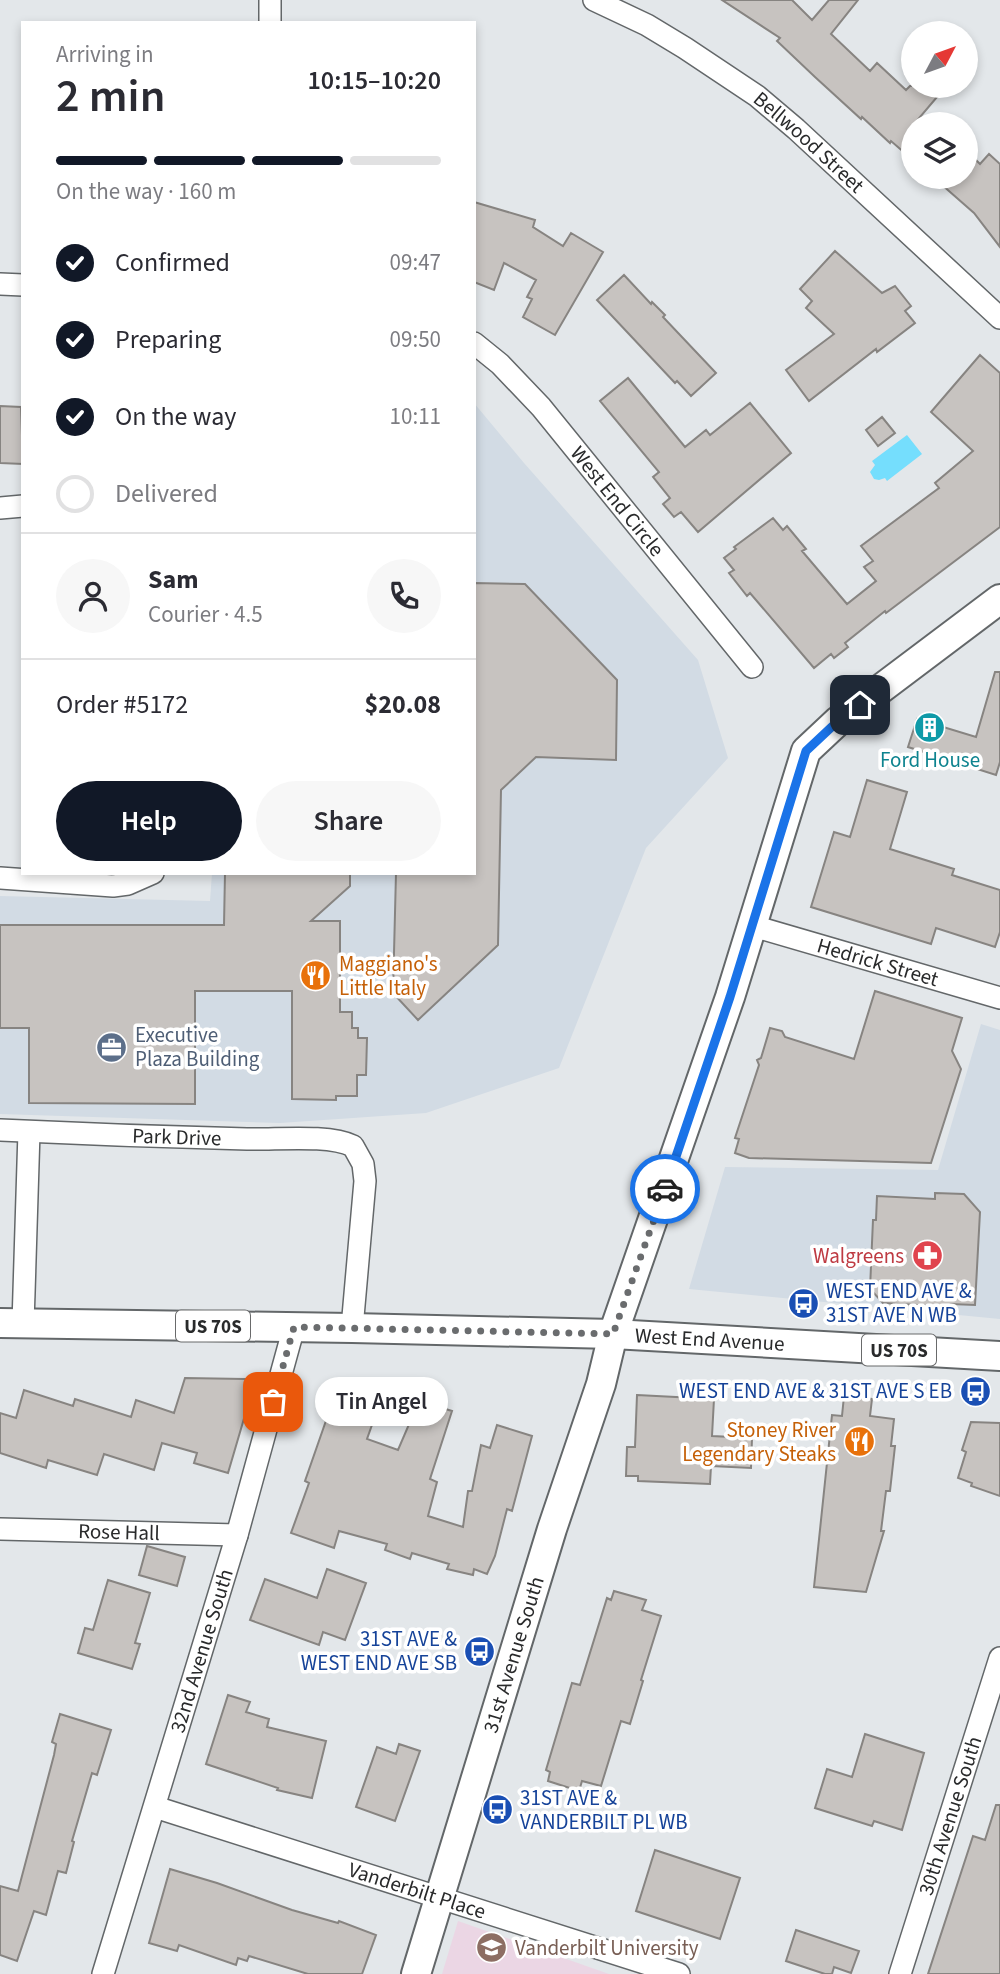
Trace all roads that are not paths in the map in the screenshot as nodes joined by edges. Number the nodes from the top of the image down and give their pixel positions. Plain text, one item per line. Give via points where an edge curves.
1 (270, 0) edge
2 (594, 0) edge
3 (270, 21) edge
4 (0, 284) edge
5 (21, 285) edge
6 (1000, 318) edge
7 (476, 345) edge
8 (21, 506) edge
9 (0, 508) edge
10 (996, 607) edge
11 (752, 667) dead end
12 (148, 875) edge
13 (0, 878) edge
14 (753, 926) junction
15 (1000, 998) edge
16 (0, 1130) edge
17 (29, 1132) junction
18 (12, 1324) edge
19 (294, 1327) junction
20 (352, 1328) junction
21 (613, 1334) junction
22 (1000, 1356) edge
23 (0, 1529) edge
24 (237, 1535) junction
25 (1000, 1658) edge
26 (155, 1807) junction
27 (440, 1898) junction
28 (103, 1974) edge
29 (416, 1974) edge
30 (678, 1974) edge
31 (900, 1974) edge

1 - 3 street
2 - 6 street, Bellwood Street via 685,48 757,96
4 - 5 street
7 - 11 street, West End Circle via 541,407
8 - 9 street
10 - 14 main road, 31st Avenue South via 838,721 806,751
12 - 13 street via 113,886
14 - 15 street, Hedrick Street
14 - 21 main road, 31st Avenue South
16 - 17 street, Park Drive
17 - 18 street
17 - 20 street, Park Drive via 323,1140 353,1146 363,1164 365,1181
18 - 19 main road, West End Avenue / US 70S
19 - 20 main road, West End Avenue / US 70S
19 - 24 street, 32nd Avenue South
20 - 21 main road, West End Avenue / US 70S
21 - 22 main road, West End Avenue / US 70S
21 - 27 main road, 31st Avenue South
23 - 24 street, Rose Hall
24 - 26 street, 32nd Avenue South
25 - 31 street, 30th Avenue South
26 - 27 street, Vanderbilt Place
26 - 28 street, 32nd Avenue South
27 - 29 main road, 31st Avenue South
27 - 30 street, Vanderbilt Place

